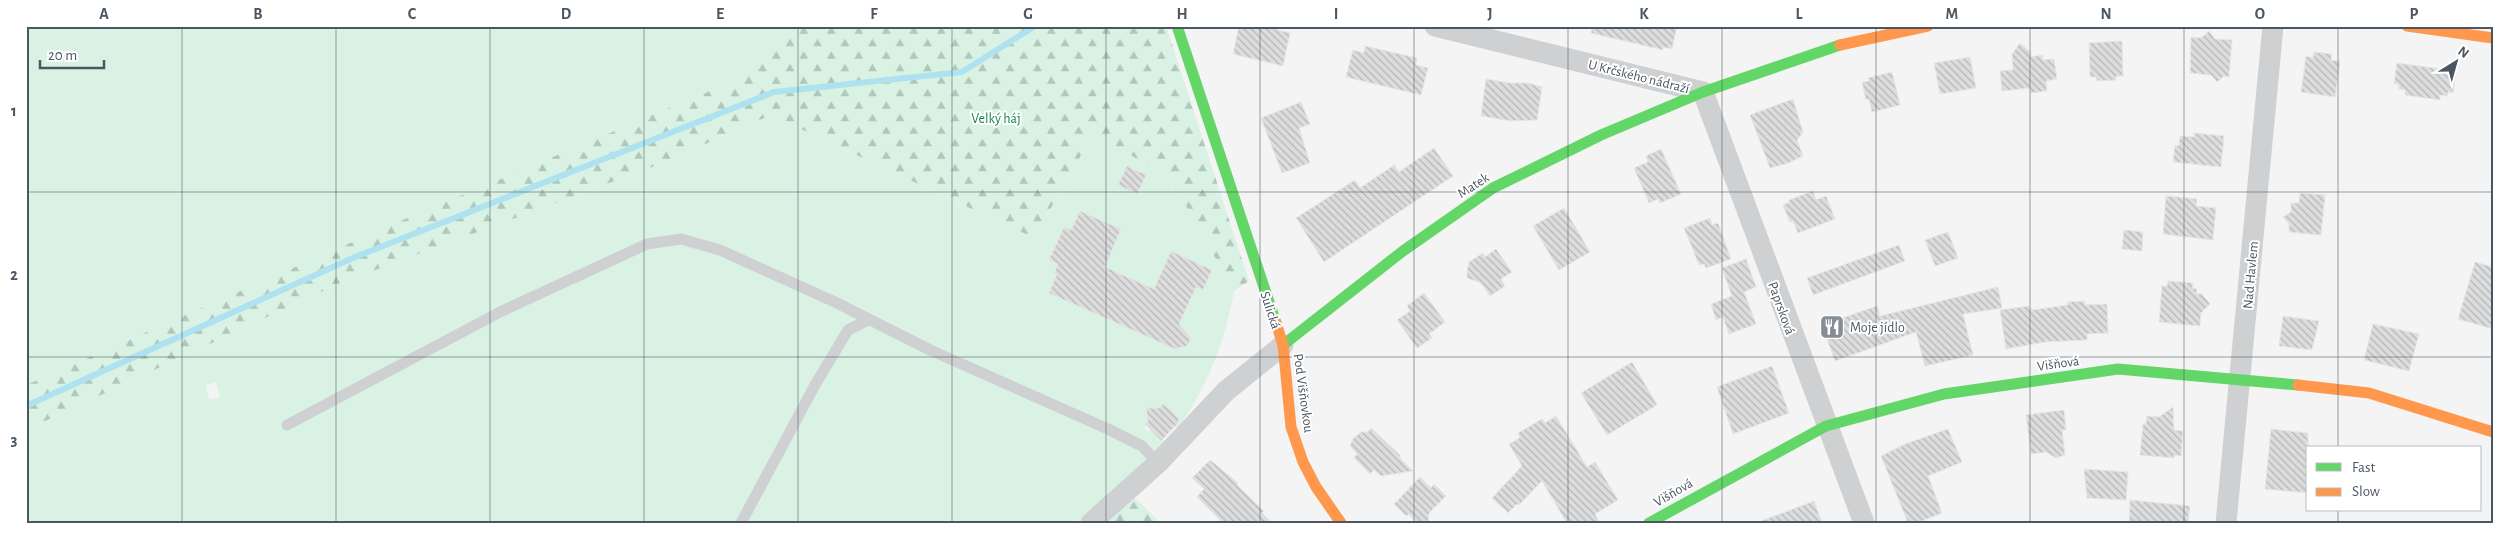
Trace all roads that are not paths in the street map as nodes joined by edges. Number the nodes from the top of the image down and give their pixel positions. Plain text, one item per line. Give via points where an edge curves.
1 (1178, 26) edge
2 (1435, 26) edge
3 (1928, 26) edge
4 (2273, 26) edge
5 (2407, 26) edge
6 (2493, 38) edge
7 (1703, 92) junction
8 (868, 320) junction
9 (1283, 345) junction
10 (2241, 378) junction
11 (287, 425) dead end
12 (1826, 426) junction
13 (2493, 432) edge
14 (1158, 463) junction
15 (741, 523) edge
16 (1092, 523) edge
17 (1341, 523) edge
18 (1650, 523) edge
19 (1864, 523) edge
20 (2226, 523) edge

1 - 9 street, Sulická
2 - 7 street, U Krčského nádraží
3 - 7 street, U Krčského nádraží via 1839,45
4 - 10 street, Nad Havlem
5 - 6 street
7 - 9 street, Matek via 1601,135 1493,188 1403,251
7 - 12 street, Paprsková
8 - 11 lane via 720,250 681,239 647,244 500,312
8 - 14 lane via 1142,446
8 - 15 lane via 848,330
9 - 14 street, Sulická via 1226,391
9 - 17 street, Pod Višňovkou via 1291,427 1316,488
10 - 12 street, Višňová via 2118,369 1944,394
10 - 13 street, Višňová via 2369,393
10 - 20 street, Nad Havlem
12 - 18 street, Višňová
12 - 19 street, Paprsková
14 - 16 street, Sulická

